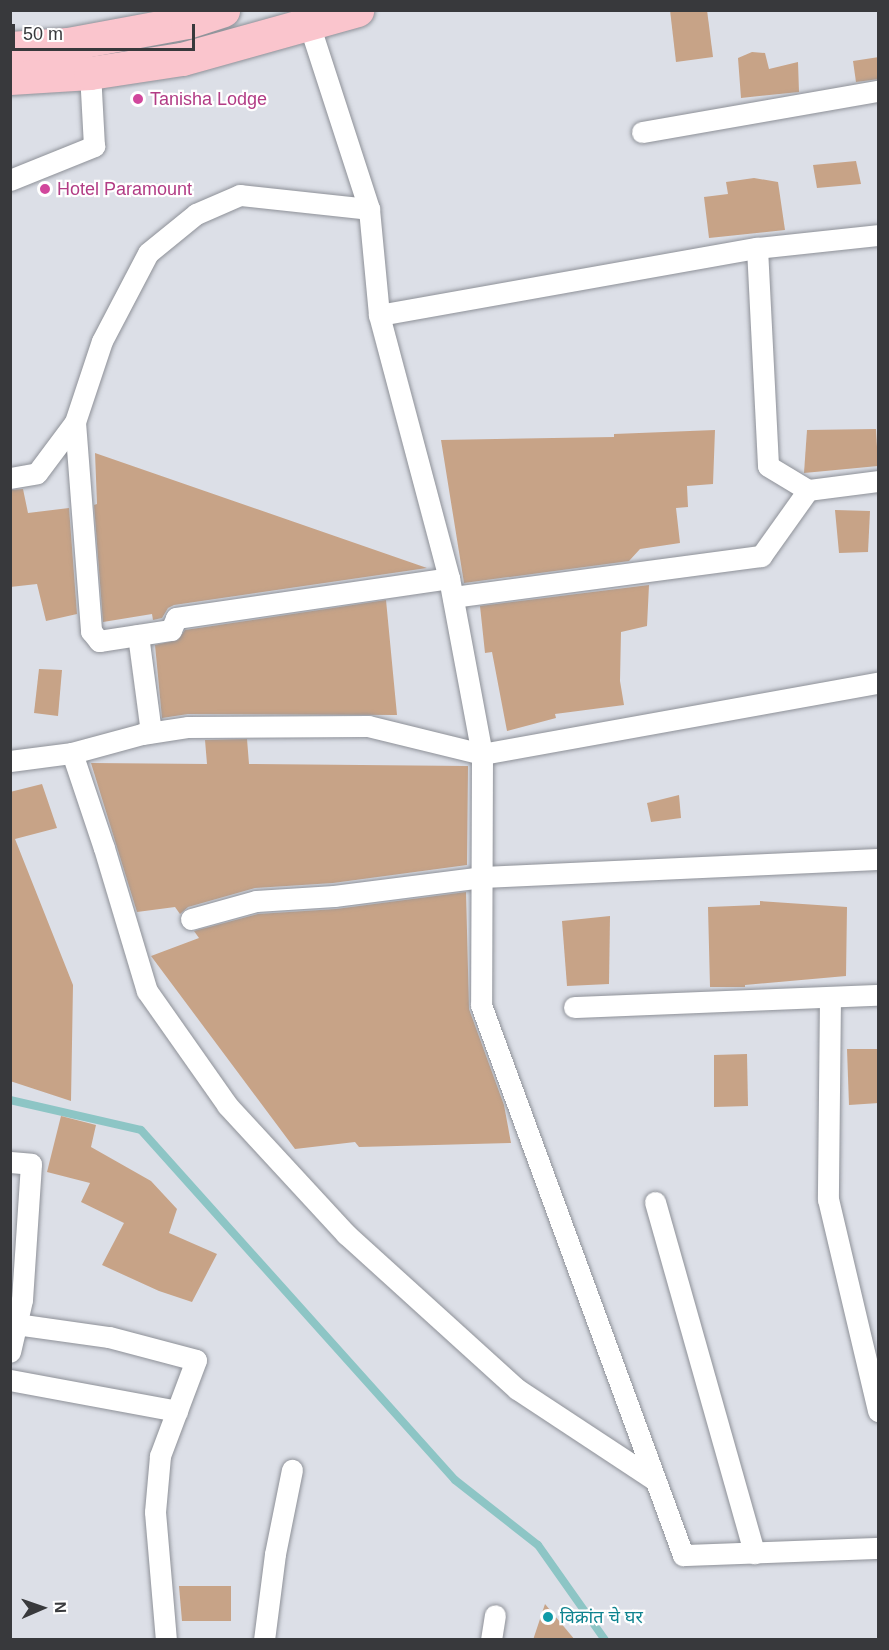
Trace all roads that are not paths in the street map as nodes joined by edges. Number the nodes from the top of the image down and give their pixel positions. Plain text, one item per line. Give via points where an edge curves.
1 (223, 10) edge
2 (357, 10) edge
3 (143, 20) edge
4 (309, 24) junction
5 (10, 48) edge
6 (90, 73) junction
7 (10, 78) edge
8 (879, 91) edge
9 (642, 132) dead end
10 (10, 180) edge
11 (369, 209) junction
12 (879, 235) edge
13 (757, 248) junction
14 (379, 315) junction
15 (75, 422) junction
16 (10, 478) edge
17 (879, 481) edge
18 (808, 490) junction
19 (451, 588) junction
20 (138, 635) junction
21 (879, 683) edge
22 (151, 732) junction
23 (72, 753) junction
24 (482, 754) junction
25 (10, 761) edge
26 (879, 858) edge
27 (482, 877) junction
28 (191, 919) dead end
29 (879, 995) edge
30 (830, 997) junction
31 (574, 1007) dead end
32 (10, 1162) edge
33 (656, 1202) dead end
34 (16, 1324) junction
35 (870, 1337) edge
36 (10, 1352) edge
37 (10, 1380) edge
38 (177, 1411) junction
39 (879, 1411) edge
40 (292, 1470) dead end
41 (655, 1480) junction
42 (879, 1548) edge
43 (754, 1553) junction
44 (495, 1615) dead end
45 (166, 1640) edge
46 (264, 1640) edge
47 (491, 1640) edge

1 - 3 main road via 187,22
2 - 4 main road
3 - 5 main road via 68,44
4 - 6 main road via 182,59
4 - 11 street
6 - 7 main road
6 - 10 street via 94,146
8 - 9 street
11 - 14 street
11 - 15 street via 240,195 196,214 148,253 102,341
12 - 13 street
13 - 14 street
13 - 18 street via 768,466
14 - 19 street
15 - 16 street via 37,473
15 - 20 street via 91,631 99,641
17 - 18 street
18 - 19 street via 760,556
19 - 20 street via 176,618 171,630
19 - 24 street
20 - 22 street
21 - 24 street
22 - 23 street
22 - 24 street via 188,727 368,726
23 - 25 street
23 - 41 street via 147,991 227,1105 346,1234 517,1389
24 - 27 street
26 - 27 street
27 - 28 street via 334,896 256,901
27 - 41 street via 481,1005
29 - 30 street
30 - 31 street
30 - 35 street via 828,1199
32 - 34 street via 31,1164 22,1300
33 - 43 street
34 - 36 street
34 - 38 street via 109,1337 196,1360
35 - 39 street
37 - 38 street
38 - 45 street via 160,1456 156,1512
40 - 46 street via 275,1554
41 - 43 street via 683,1556
42 - 43 street
44 - 47 street

